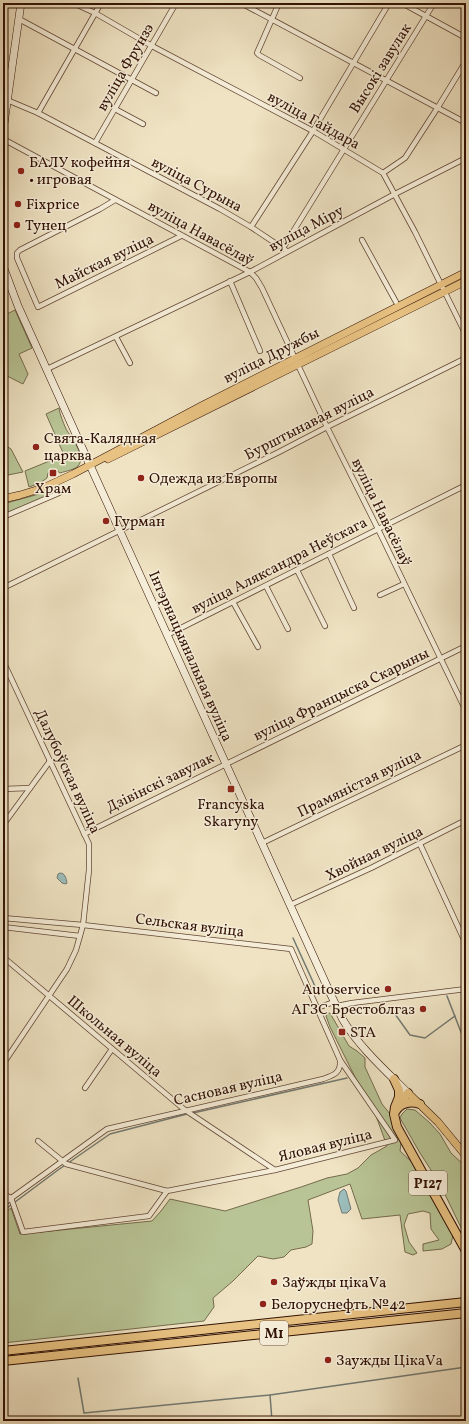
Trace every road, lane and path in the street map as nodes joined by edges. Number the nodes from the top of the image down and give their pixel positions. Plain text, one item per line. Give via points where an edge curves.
1 (21, 3) edge
2 (74, 3) edge
3 (101, 3) edge
4 (176, 3) edge
5 (241, 3) edge
6 (279, 3) edge
7 (389, 3) edge
8 (402, 3) edge
9 (434, 3) edge
10 (96, 13) junction
11 (426, 16) junction
12 (19, 19) junction
13 (273, 20) junction
14 (466, 38) edge
15 (152, 46) junction
16 (75, 50) junction
17 (466, 61) edge
18 (354, 63) junction
19 (300, 78) dead end
20 (132, 80) junction
21 (386, 80) junction
22 (156, 93) dead end
23 (7, 100) junction
24 (438, 107) junction
25 (115, 109) junction
26 (38, 113) junction
27 (466, 123) edge
28 (143, 124) dead end
29 (3, 131) edge
30 (313, 131) junction
31 (3, 140) edge
32 (95, 143) junction
33 (343, 149) junction
34 (466, 158) edge
35 (383, 173) junction
36 (395, 194) junction
37 (115, 200) junction
38 (251, 227) junction
39 (182, 236) junction
40 (362, 240) dead end
41 (282, 248) junction
42 (287, 251) junction
43 (3, 266) edge
44 (250, 272) junction
45 (466, 274) edge
46 (230, 281) junction
47 (466, 281) edge
48 (441, 285) junction
49 (444, 293) junction
50 (396, 302) dead end
51 (402, 313) junction
52 (466, 335) edge
53 (338, 336) junction
54 (116, 337) junction
55 (260, 350) dead end
56 (294, 358) junction
57 (466, 358) edge
58 (130, 363) dead end
59 (298, 365) junction
60 (47, 369) junction
61 (258, 385) junction
62 (327, 426) junction
63 (90, 465) junction
64 (466, 485) edge
65 (59, 493) dead end
66 (3, 499) edge
67 (3, 517) edge
68 (378, 528) junction
69 (120, 530) junction
70 (330, 554) junction
71 (297, 570) junction
72 (404, 584) junction
73 (266, 586) junction
74 (3, 588) edge
75 (380, 595) dead end
76 (233, 602) junction
77 (354, 608) dead end
78 (325, 626) dead end
79 (288, 629) dead end
80 (167, 634) junction
81 (466, 646) edge
82 (258, 647) dead end
83 (440, 658) junction
84 (3, 661) edge
85 (466, 711) edge
86 (466, 745) edge
87 (50, 761) junction
88 (226, 763) junction
89 (30, 788) junction
90 (3, 789) edge
91 (466, 820) edge
92 (3, 825) edge
93 (84, 834) junction
94 (262, 843) junction
95 (420, 844) junction
96 (290, 905) junction
97 (3, 918) edge
98 (83, 925) junction
99 (3, 927) edge
100 (80, 936) junction
101 (466, 944) edge
102 (3, 957) edge
103 (466, 989) edge
104 (49, 996) junction
105 (335, 1004) junction
106 (318, 1008) junction
107 (112, 1049) junction
108 (340, 1060) junction
109 (3, 1064) edge
110 (394, 1078) junction
111 (85, 1088) dead end
112 (408, 1093) junction
113 (420, 1104) junction
114 (185, 1110) junction
115 (394, 1114) junction
116 (38, 1141) dead end
117 (466, 1156) edge
118 (275, 1170) junction
119 (166, 1191) junction
120 (3, 1194) edge
121 (11, 1198) junction
122 (3, 1204) edge
123 (466, 1251) edge
124 (466, 1302) edge
125 (464, 1314) edge
126 (3, 1351) edge
127 (3, 1361) edge

1 - 12 main road
2 - 10 street, вуліца Гайдара
3 - 10 street
4 - 15 street, вуліца Фрунзэ
5 - 13 street
6 - 13 street
7 - 18 street
8 - 11 street
9 - 11 street, Высокі завулак
10 - 15 street, вуліца Гайдара
10 - 16 street
11 - 14 street
11 - 21 street, Высокі завулак
12 - 16 street
12 - 23 main road
13 - 18 street
13 - 19 street via 258,53
15 - 20 street, вуліца Фрунзэ
15 - 30 street, вуліца Гайдара
16 - 20 street
16 - 26 street
17 - 24 street
18 - 21 street
18 - 30 street
20 - 22 street
20 - 25 street, вуліца Фрунзэ
21 - 24 street
21 - 33 street, Высокі завулак
23 - 26 street, вуліца Сурына
23 - 29 main road
24 - 27 street
24 - 35 street via 405,158
25 - 28 street
25 - 32 street, вуліца Фрунзэ
26 - 32 street, вуліца Сурына
30 - 33 street, вуліца Гайдара
30 - 38 street
31 - 37 street, вуліца Навасёлаў
32 - 38 street, вуліца Сурына
33 - 35 street, вуліца Гайдара
33 - 41 street, Высокі завулак
34 - 36 street, вуліца Міру
35 - 36 street, вуліца Гайдара
36 - 42 street, вуліца Міру
36 - 48 street, вуліца Гайдара
37 - 39 street, вуліца Навасёлаў
37 - 39 street, Майская вуліца via 17,253 38,307
38 - 41 street, вуліца Сурына
39 - 44 street, вуліца Навасёлаў
40 - 50 street
41 - 42 street, вуліца Сурына
42 - 44 street, вуліца Міру
43 - 60 main road, Інтэрнацыянальная вуліца
44 - 46 street, вуліца Міру
44 - 56 street, вуліца Навасёлаў via 262,288
45 - 48 main road, вуліца Дружбы
45 - 49 main road via 446,286
46 - 54 street, вуліца Міру
46 - 55 street
47 - 49 main road, вуліца Дружбы
48 - 49 street, вуліца Гайдара
48 - 51 main road via 439,291
48 - 53 main road, вуліца Дружбы
49 - 51 main road, вуліца Дружбы
49 - 52 street, вуліца Гайдара
51 - 59 main road, вуліца Дружбы
53 - 56 main road, вуліца Дружбы
53 - 59 main road via 300,359
54 - 58 street
54 - 60 street, вуліца Міру
56 - 59 street, вуліца Навасёлаў
56 - 61 main road via 292,365
56 - 63 main road, вуліца Дружбы
57 - 62 street, Бурштынавая вуліца
59 - 61 main road, вуліца Дружбы
59 - 62 street, вуліца Навасёлаў
60 - 63 main road, Інтэрнацыянальная вуліца
61 - 63 main road, вуліца Дружбы via 115,456
62 - 68 street, вуліца Навасёлаў
62 - 69 street, Бурштынавая вуліца
63 - 66 main road, вуліца Дружбы via 43,488
63 - 69 main road, Інтэрнацыянальная вуліца
64 - 68 street, вуліца Аляксандра Неўскага
65 - 67 street
68 - 70 street, вуліца Аляксандра Неўскага
68 - 72 street, вуліца Навасёлаў
69 - 74 street, Бурштынавая вуліца
69 - 80 main road, Інтэрнацыянальная вуліца
70 - 71 street, вуліца Аляксандра Неўскага
70 - 77 street
71 - 73 street, вуліца Аляксандра Неўскага
71 - 78 street
72 - 75 street, вуліца Навасёлаў
72 - 83 street, вуліца Навасёлаў
73 - 76 street, вуліца Аляксандра Неўскага
73 - 79 street
76 - 80 street, вуліца Аляксандра Неўскага
76 - 82 street
80 - 88 main road, Інтэрнацыянальная вуліца
81 - 83 street, вуліца Францыска Скарыны
83 - 85 street, вуліца Навасёлаў
83 - 88 street, вуліца Францыска Скарыны
84 - 87 street, Далубоўская вуліца
86 - 94 street, Прамяністая вуліца
87 - 89 street
87 - 93 street, Далубоўская вуліца
88 - 93 street, Дзівінскі завулак
88 - 94 main road, Інтэрнацыянальная вуліца
89 - 90 street
89 - 92 street
91 - 95 street, Хвойная вуліца
93 - 98 street, Далубоўская вуліца via 89,844 89,870
94 - 96 main road, Інтэрнацыянальная вуліца
95 - 96 street, Хвойная вуліца
95 - 101 street
96 - 105 main road, Інтэрнацыянальная вуліца
97 - 98 street, Сельская вуліца
98 - 100 street, Далубоўская вуліца
98 - 106 street, Сельская вуліца via 292,949
99 - 100 street
100 - 104 street, Далубоўская вуліца via 67,969
102 - 104 street, Школьная вуліца
103 - 105 street
104 - 107 street, Школьная вуліца
104 - 109 street, Далубоўская вуліца
105 - 106 street
105 - 110 main road, Інтэрнацыянальная вуліца via 344,1021 366,1049
106 - 108 street
107 - 111 street
107 - 114 street, Школьная вуліца
108 - 114 street, Сасновая вуліца via 339,1071 329,1077
108 - 118 street, Яловая вуліца via 395,1140
110 - 112 main road, Інтэрнацыянальная вуліца
110 - 115 highway via 399,1090
112 - 113 main road
112 - 115 highway
113 - 115 highway via 404,1104 398,1107
113 - 117 main road
114 - 118 street, Школьная вуліца
114 - 121 street, Сасновая вуліца via 107,1129
115 - 123 highway, Р127 via 397,1127
116 - 119 street, Яловая вуліца via 66,1164
118 - 119 street, Яловая вуліца
119 - 121 street via 149,1216 23,1232
120 - 121 street
121 - 122 street, Сасновая вуліца
124 - 126 highway, М1
125 - 127 highway, М1

